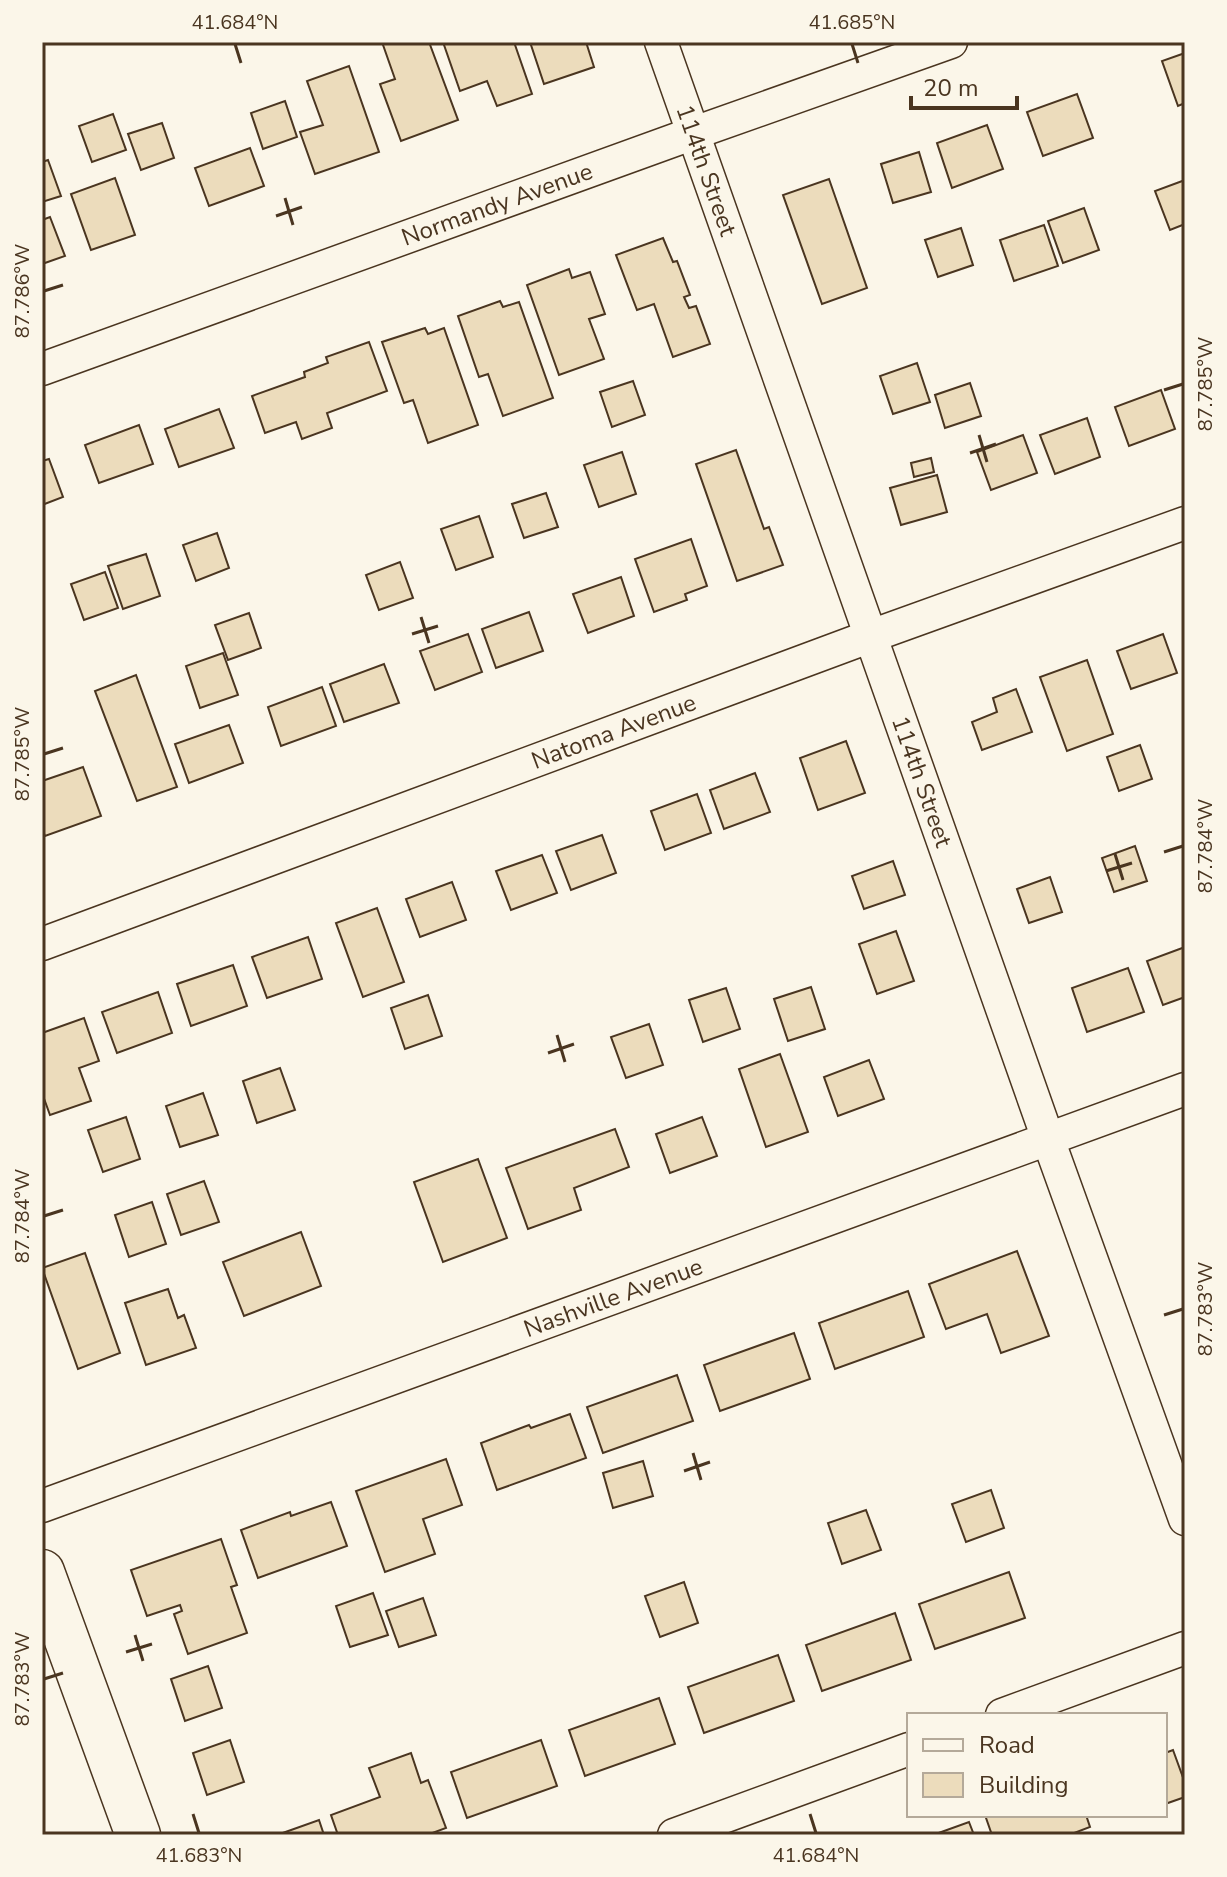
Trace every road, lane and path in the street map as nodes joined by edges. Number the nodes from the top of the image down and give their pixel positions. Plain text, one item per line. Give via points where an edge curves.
1 (661, 42) edge
2 (951, 42) edge
3 (694, 133) junction
4 (42, 369) edge
5 (1185, 523) edge
6 (871, 636) junction
7 (42, 944) edge
8 (1185, 1089) edge
9 (1048, 1139) junction
10 (42, 1506) edge
11 (1185, 1519) edge
12 (42, 1572) edge
13 (1185, 1648) edge
14 (1007, 1713) edge
15 (907, 1750) edge
16 (138, 1835) edge
17 (674, 1835) edge

1 - 3 street, 114th Street
2 - 3 street, Normandy Avenue
3 - 4 street, Normandy Avenue
3 - 6 street, 114th Street
5 - 6 street, Natoma Avenue
6 - 7 street, Natoma Avenue
6 - 9 street, 114th Street
8 - 9 street, Nashville Avenue
9 - 10 street, Nashville Avenue
9 - 11 street, 114th Street
12 - 16 street
13 - 14 street
15 - 17 street

